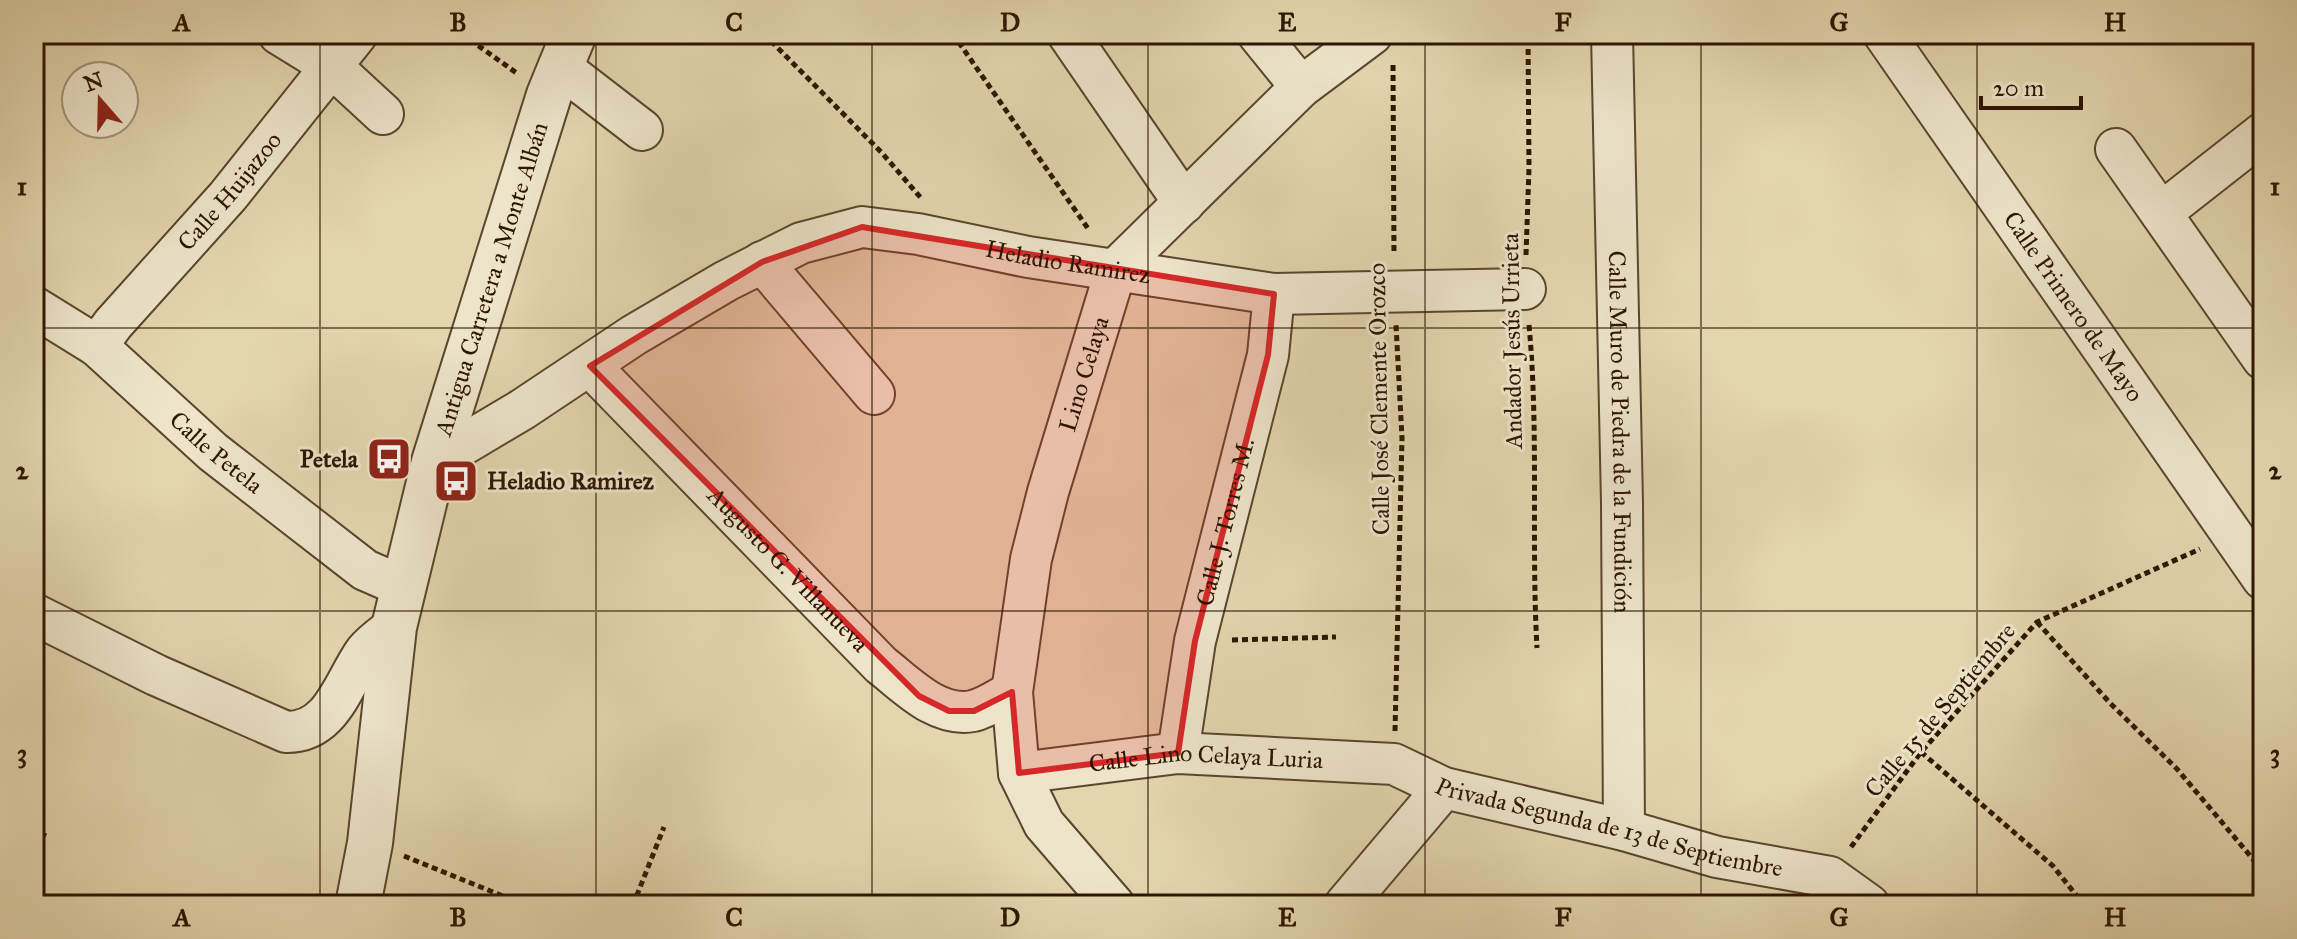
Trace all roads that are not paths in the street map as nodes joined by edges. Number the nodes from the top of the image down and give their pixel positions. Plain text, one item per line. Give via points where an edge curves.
1 (279, 34) edge
2 (357, 34) edge
3 (1068, 34) edge
4 (1258, 34) edge
5 (1612, 34) edge
6 (1884, 34) edge
7 (1382, 49) edge
8 (561, 65) edge
9 (331, 66) junction
10 (1301, 87) junction
11 (383, 114) dead end
12 (642, 130) dead end
13 (2263, 133) edge
14 (2116, 149) dead end
15 (1184, 203) junction
16 (2161, 213) junction
17 (762, 262) junction
18 (1116, 269) junction
19 (1525, 289) road end
20 (1274, 294) junction
21 (34, 307) edge
22 (97, 346) junction
23 (2263, 359) edge
24 (590, 366) junction
25 (874, 394) dead end
26 (434, 462) junction
27 (2263, 579) edge
28 (399, 607) junction
29 (36, 619) edge
30 (1012, 692) junction
31 (1178, 753) junction
32 (1394, 764) joint
33 (1019, 773) junction
34 (1444, 788) junction
35 (1624, 830) junction
36 (358, 905) edge
37 (1114, 905) edge
38 (1345, 905) edge
39 (1869, 905) edge

1 - 9 street
2 - 9 street, Calle Huijazoo
3 - 15 street
4 - 10 street
5 - 35 street, Calle Muro de Piedra de la Fundición
6 - 27 street, Calle Primero de Mayo
7 - 10 street, Lino Celaya
8 - 12 street
8 - 26 street, Antigua Carretera a Monte Albán
9 - 11 street
9 - 22 street, Calle Huijazoo via 228,196
10 - 15 street, Lino Celaya
13 - 16 street
14 - 16 street
15 - 18 street, Lino Celaya
16 - 23 street
17 - 18 street, Heladio Ramirez via 801,243 862,227
17 - 24 street, Heladio Ramirez
17 - 25 street
18 - 20 street, Heladio Ramirez
18 - 30 street, Lino Celaya via 1031,559
19 - 20 street, Heladio Ramirez
20 - 31 street, Calle J. Torres M. via 1268,355 1195,641
21 - 22 street, Calle Petela
22 - 28 street, Calle Petela via 238,472 365,570
24 - 26 street, Heladio Ramirez
24 - 30 street, Augusto G. Villanueva via 881,665 919,696 949,711 974,711
26 - 28 street, Antigua Carretera a Monte Albán
28 - 29 street via 324,718 303,733 286,732
28 - 36 street, Antigua Carretera a Monte Albán
30 - 33 street, Lino Celaya
31 - 32 street, Calle Lino Celaya Luria
31 - 33 street, Calle Lino Celaya Luria
32 - 34 street, Privada Segunda de 13 de Septiembre
33 - 37 street via 1044,824
34 - 35 street, Privada Segunda de 13 de Septiembre
34 - 38 street
35 - 39 street, Privada Segunda de 13 de Septiembre via 1717,857 1830,877

